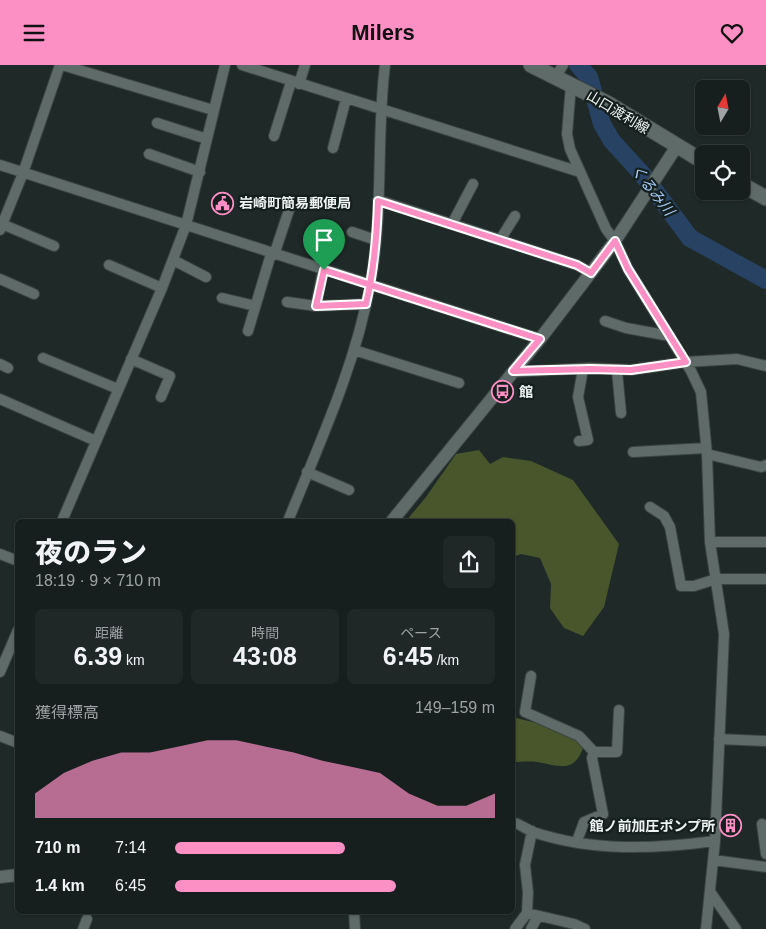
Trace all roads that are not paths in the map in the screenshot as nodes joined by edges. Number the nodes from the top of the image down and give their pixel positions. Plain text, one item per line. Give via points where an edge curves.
1 (61, 65) edge
2 (225, 65) edge
3 (242, 65) edge
4 (305, 65) edge
5 (386, 65) edge
6 (531, 65) edge
7 (271, 70) edge
8 (559, 71) edge
9 (295, 83) junction
10 (571, 85) junction
11 (346, 99) junction
12 (213, 110) junction
13 (383, 110) junction
14 (157, 123) dead end
15 (274, 136) dead end
16 (206, 139) junction
17 (676, 146) junction
18 (333, 148) dead end
19 (149, 154) dead end
20 (695, 157) edge
21 (0, 165) edge
22 (200, 172) junction
23 (580, 172) junction
24 (23, 173) junction
25 (473, 184) dead end
26 (750, 189) edge
27 (766, 198) edge
28 (378, 201) junction
29 (290, 207) dead end
30 (515, 216) dead end
31 (452, 224) junction
32 (186, 225) junction
33 (1, 227) edge
34 (352, 232) dead end
35 (376, 240) junction
36 (500, 240) junction
37 (615, 241) junction
38 (54, 246) dead end
39 (273, 254) junction
40 (173, 260) junction
41 (109, 265) dead end
42 (324, 270) junction
43 (591, 273) junction
44 (206, 277) dead end
45 (0, 279) edge
46 (370, 285) junction
47 (162, 288) junction
48 (34, 294) dead end
49 (222, 298) dead end
50 (287, 302) dead end
51 (366, 304) junction
52 (255, 306) junction
53 (316, 306) junction
54 (605, 321) dead end
55 (248, 331) dead end
56 (670, 336) junction
57 (540, 339) junction
58 (354, 350) junction
59 (43, 358) dead end
60 (131, 359) junction
61 (686, 362) junction
62 (766, 366) edge
63 (583, 369) junction
64 (513, 371) junction
65 (617, 371) junction
66 (459, 383) dead end
67 (118, 389) junction
68 (162, 397) dead end
69 (0, 399) edge
70 (621, 413) dead end
71 (96, 441) junction
72 (579, 441) dead end
73 (707, 451) junction
74 (633, 452) dead end
75 (766, 465) edge
76 (308, 472) junction
77 (349, 490) dead end
78 (650, 507) dead end
79 (63, 519) edge
80 (289, 519) edge
81 (394, 519) edge
82 (710, 542) junction
83 (766, 542) edge
84 (0, 554) edge
85 (15, 560) edge
86 (716, 579) junction
87 (766, 579) edge
88 (15, 636) edge
89 (0, 672) edge
90 (531, 676) dead end
91 (619, 710) dead end
92 (0, 736) edge
93 (719, 739) junction
94 (766, 741) edge
95 (15, 742) edge
96 (594, 752) junction
97 (515, 823) edge
98 (762, 824) dead end
99 (532, 831) junction
100 (577, 841) junction
101 (715, 841) junction
102 (766, 854) edge
103 (713, 860) junction
104 (766, 867) edge
105 (15, 875) edge
106 (0, 877) edge
107 (711, 893) junction
108 (527, 913) junction
109 (354, 914) edge
110 (538, 916) junction
111 (355, 929) edge
112 (515, 929) edge
113 (531, 929) edge
114 (585, 929) edge
115 (706, 929) edge
116 (736, 929) edge

1 - 12 street
1 - 24 street
2 - 12 street
3 - 7 street
4 - 9 street
5 - 13 street
6 - 8 main road, 山口渡利線
7 - 9 street
8 - 10 main road, 山口渡利線
9 - 11 street
9 - 15 street
10 - 17 main road, 山口渡利線 via 608,103
10 - 23 street via 567,134
11 - 13 street
11 - 18 street
12 - 16 street
13 - 23 street
13 - 28 street
14 - 16 street
16 - 22 street
17 - 20 main road, 山口渡利線
17 - 37 street
19 - 22 street
21 - 24 street
22 - 32 street
23 - 37 street via 606,229
24 - 32 street
24 - 33 street
25 - 31 street
26 - 27 main road
28 - 31 street
28 - 35 street
29 - 39 street
30 - 36 street
31 - 36 street
32 - 39 street
32 - 40 street
33 - 38 street
34 - 35 street
35 - 46 street
36 - 43 street via 577,265
37 - 43 street
37 - 56 street via 628,269
39 - 42 street
39 - 52 street
40 - 44 street
40 - 47 street
41 - 47 street
42 - 46 street
42 - 53 street
43 - 57 street
45 - 48 street
46 - 51 street
46 - 57 street
47 - 60 street
49 - 52 street
50 - 53 street
51 - 53 street
51 - 58 street
52 - 55 street
54 - 56 street
56 - 61 street
57 - 64 street
58 - 66 street
58 - 76 street
59 - 67 street
60 - 67 street
60 - 68 street via 170,376
61 - 62 street via 737,359
61 - 65 street
61 - 73 street via 701,393
63 - 64 street
63 - 65 street
63 - 72 street via 578,397 588,440
64 - 81 street
65 - 70 street
67 - 71 street
69 - 71 street
71 - 79 street
73 - 74 street
73 - 75 street via 761,467
73 - 82 street
76 - 77 street
76 - 80 street
78 - 86 street via 664,516 670,527 681,586 694,586
82 - 83 street
82 - 86 street
84 - 85 street
86 - 87 street
86 - 93 street via 724,633
88 - 89 street
90 - 96 street via 525,712 580,736
91 - 96 street via 617,752
92 - 95 street
93 - 94 street
93 - 101 street
96 - 100 street via 592,758 603,814 584,822
97 - 99 street
98 - 102 street
99 - 100 street
99 - 108 street via 525,865
100 - 101 street via 636,849
101 - 103 street
103 - 104 street
103 - 107 street
105 - 106 street
107 - 115 street
107 - 116 street
108 - 110 street
108 - 112 street
109 - 111 street
110 - 113 street
110 - 114 street

